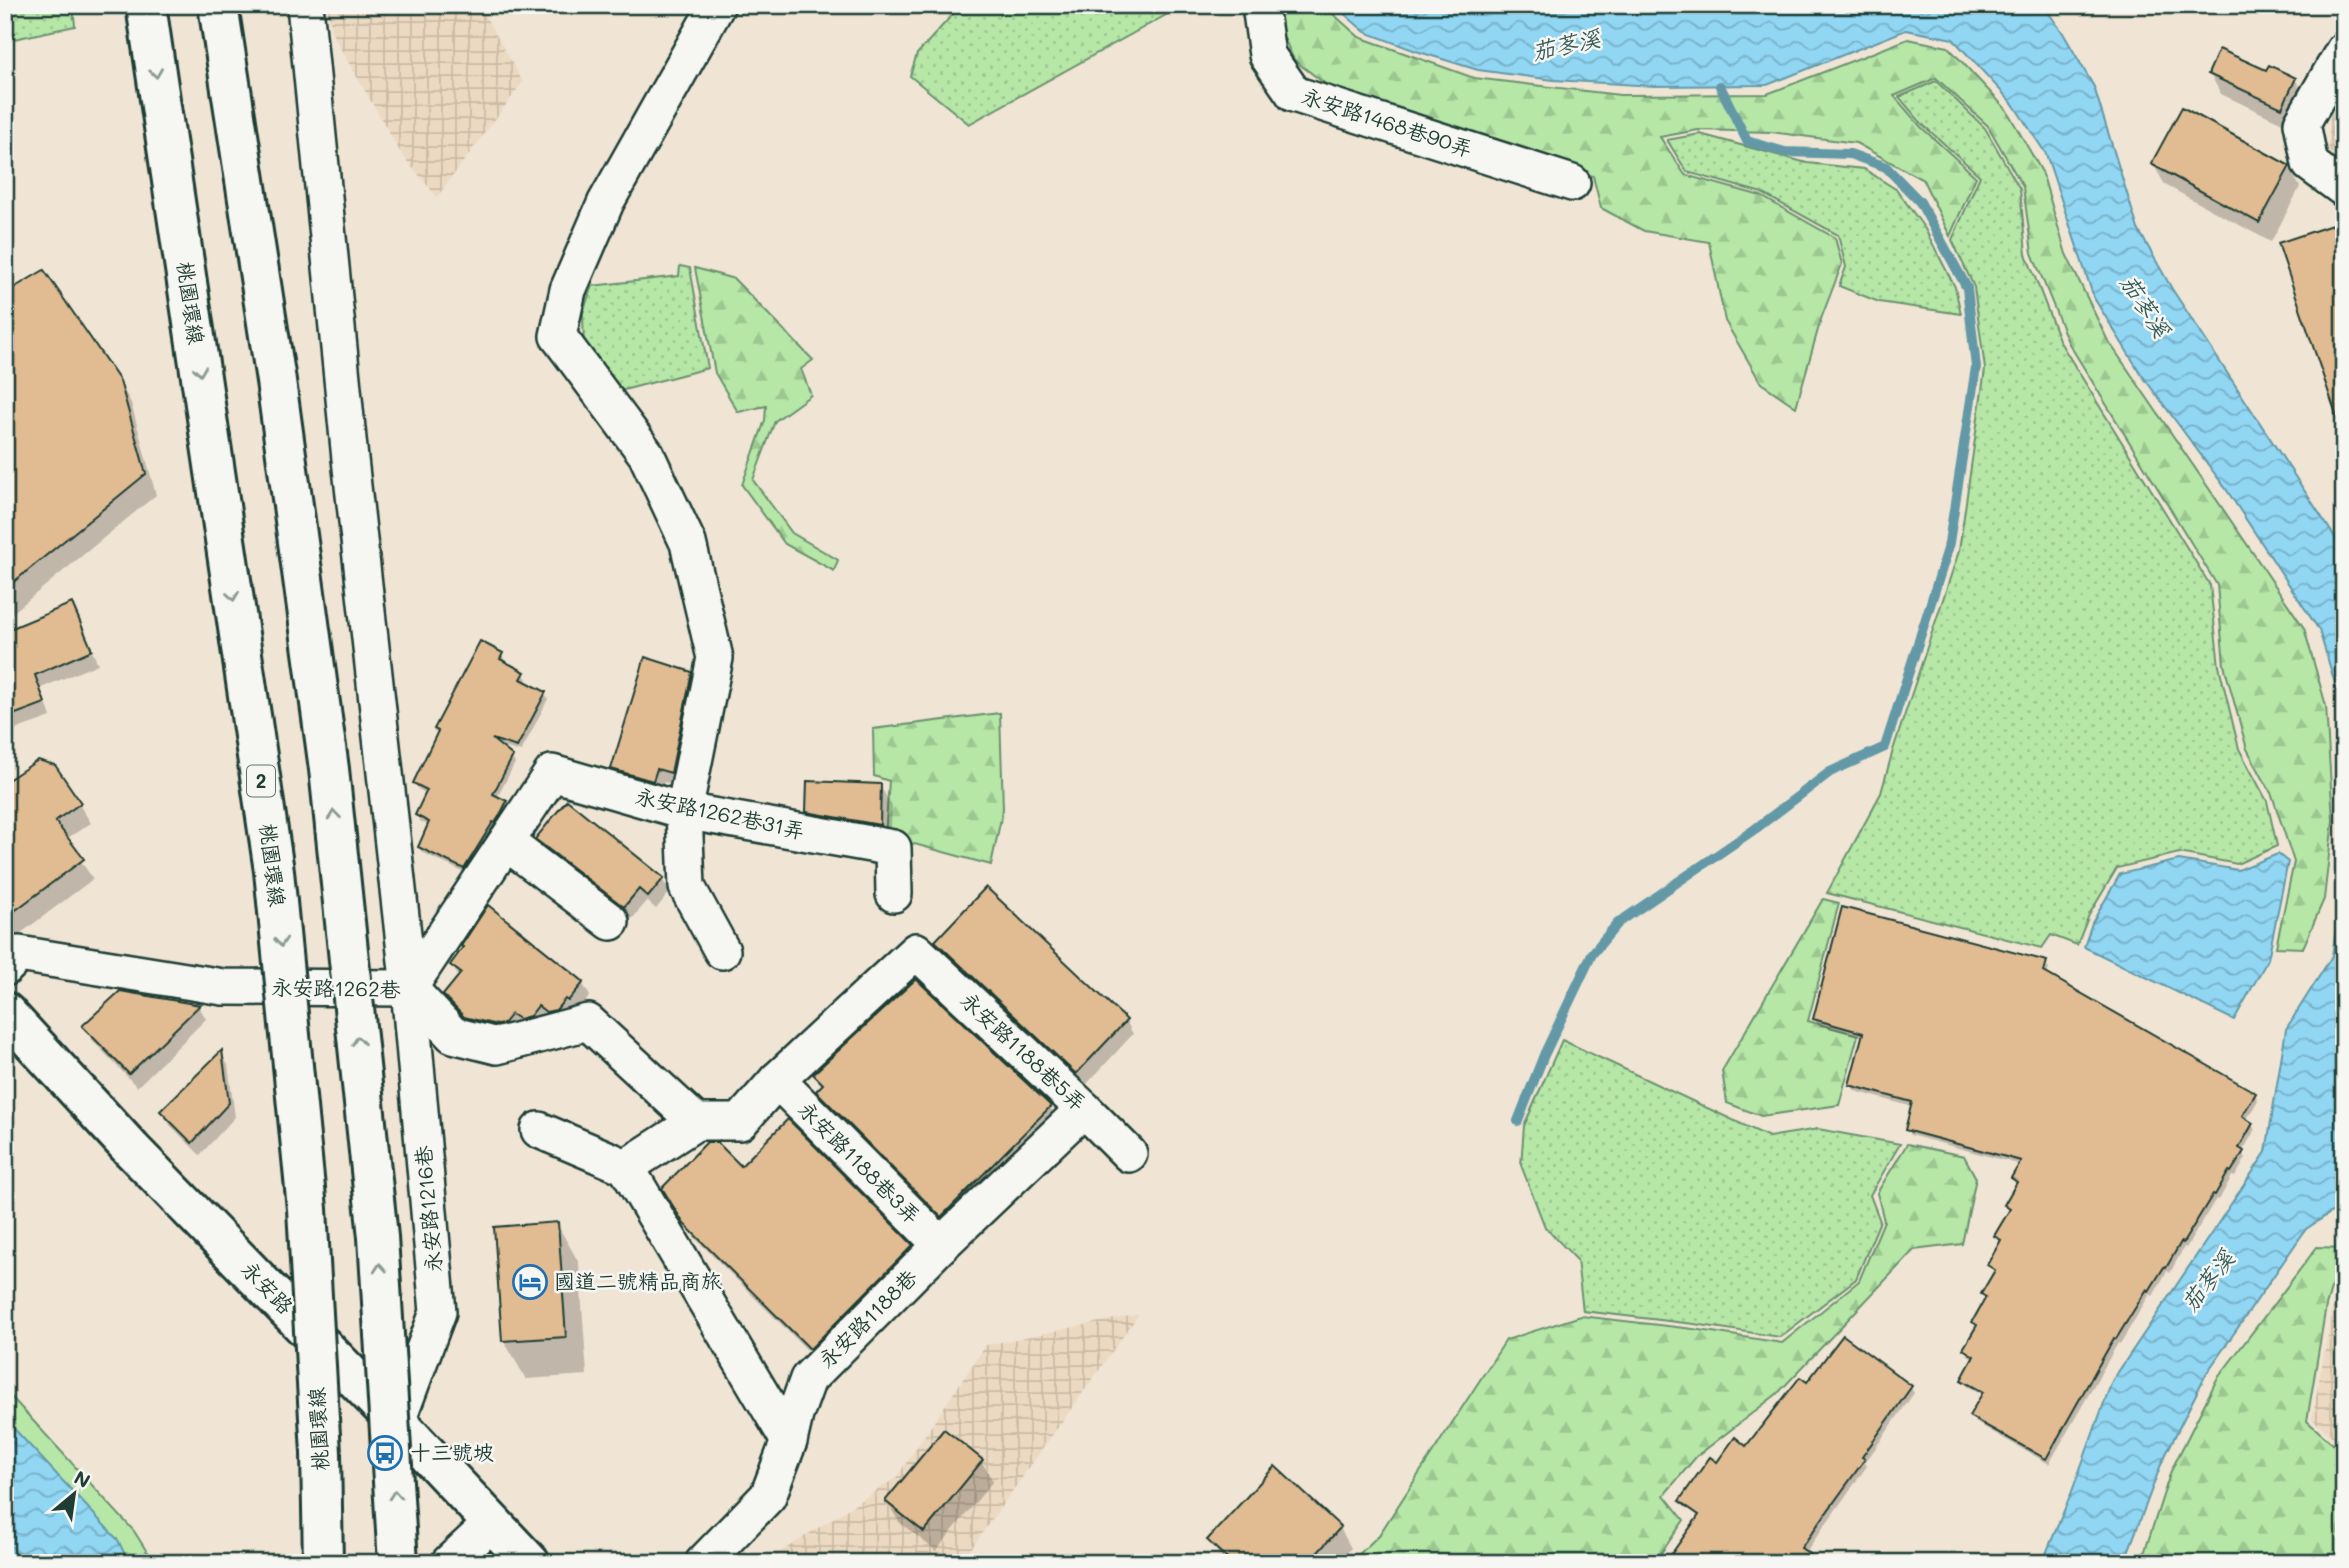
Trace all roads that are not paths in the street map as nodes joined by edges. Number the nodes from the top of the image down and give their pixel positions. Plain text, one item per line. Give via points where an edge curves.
1 (146, 5) edge
2 (218, 5) edge
3 (305, 5) edge
4 (717, 5) edge
5 (1260, 5) edge
6 (2344, 50) edge
7 (1572, 183) dead end
8 (2344, 189) edge
9 (684, 811) junction
10 (506, 843) junction
11 (894, 894) dead end
12 (611, 922) dead end
13 (722, 951) dead end
14 (5, 968) edge
15 (409, 988) junction
16 (5, 1012) edge
17 (778, 1080) junction
18 (1084, 1109) junction
19 (696, 1122) junction
20 (539, 1130) dead end
21 (1129, 1154) dead end
22 (626, 1167) junction
23 (941, 1245) junction
24 (397, 1422) junction
25 (789, 1441) junction
26 (491, 1524) junction
27 (323, 1563) edge
28 (398, 1563) edge
29 (449, 1563) edge
30 (530, 1563) edge
31 (703, 1563) edge

1 -> 27 main road, 桃園環線 / 2, bridge via 274,871 307,1209
28 -> 2 main road, bridge via 378,1237 329,769
3 - 15 lane, 永安路1216巷
4 - 9 lane via 606,202 568,290 558,337 646,454 688,543 715,658
5 - 7 lane, 永安路1468巷90弄 via 1267,55 1294,94
6 - 8 lane via 2302,123 2310,164
9 - 10 lane, 永安路1262巷31弄 via 552,773
9 - 11 lane, 永安路1262巷31弄 via 893,848
9 - 13 lane via 687,887
10 - 12 lane
10 - 15 lane, 永安路1262巷31弄
14 - 15 lane, 永安路1262巷 via 19,954 223,987
15 - 19 lane, 永安路1262巷 via 453,1035 497,1046 588,1022
15 - 24 lane, 永安路1216巷 via 438,1312
16 - 24 main road, 永安路 via 132,1150
17 - 18 lane, 永安路1188巷5弄 via 916,951
17 - 19 lane via 740,1122
17 - 23 lane, 永安路1188巷3弄
18 - 21 lane, 永安路1188巷5弄
18 - 23 lane, 永安路1188巷
19 - 22 lane
20 - 22 lane
22 - 25 lane
23 - 25 lane, 永安路1188巷 via 808,1378
24 - 26 main road, 永安路
25 - 31 lane, 永安路1188巷 via 768,1496
26 - 29 lane
26 - 30 main road, 永安路

